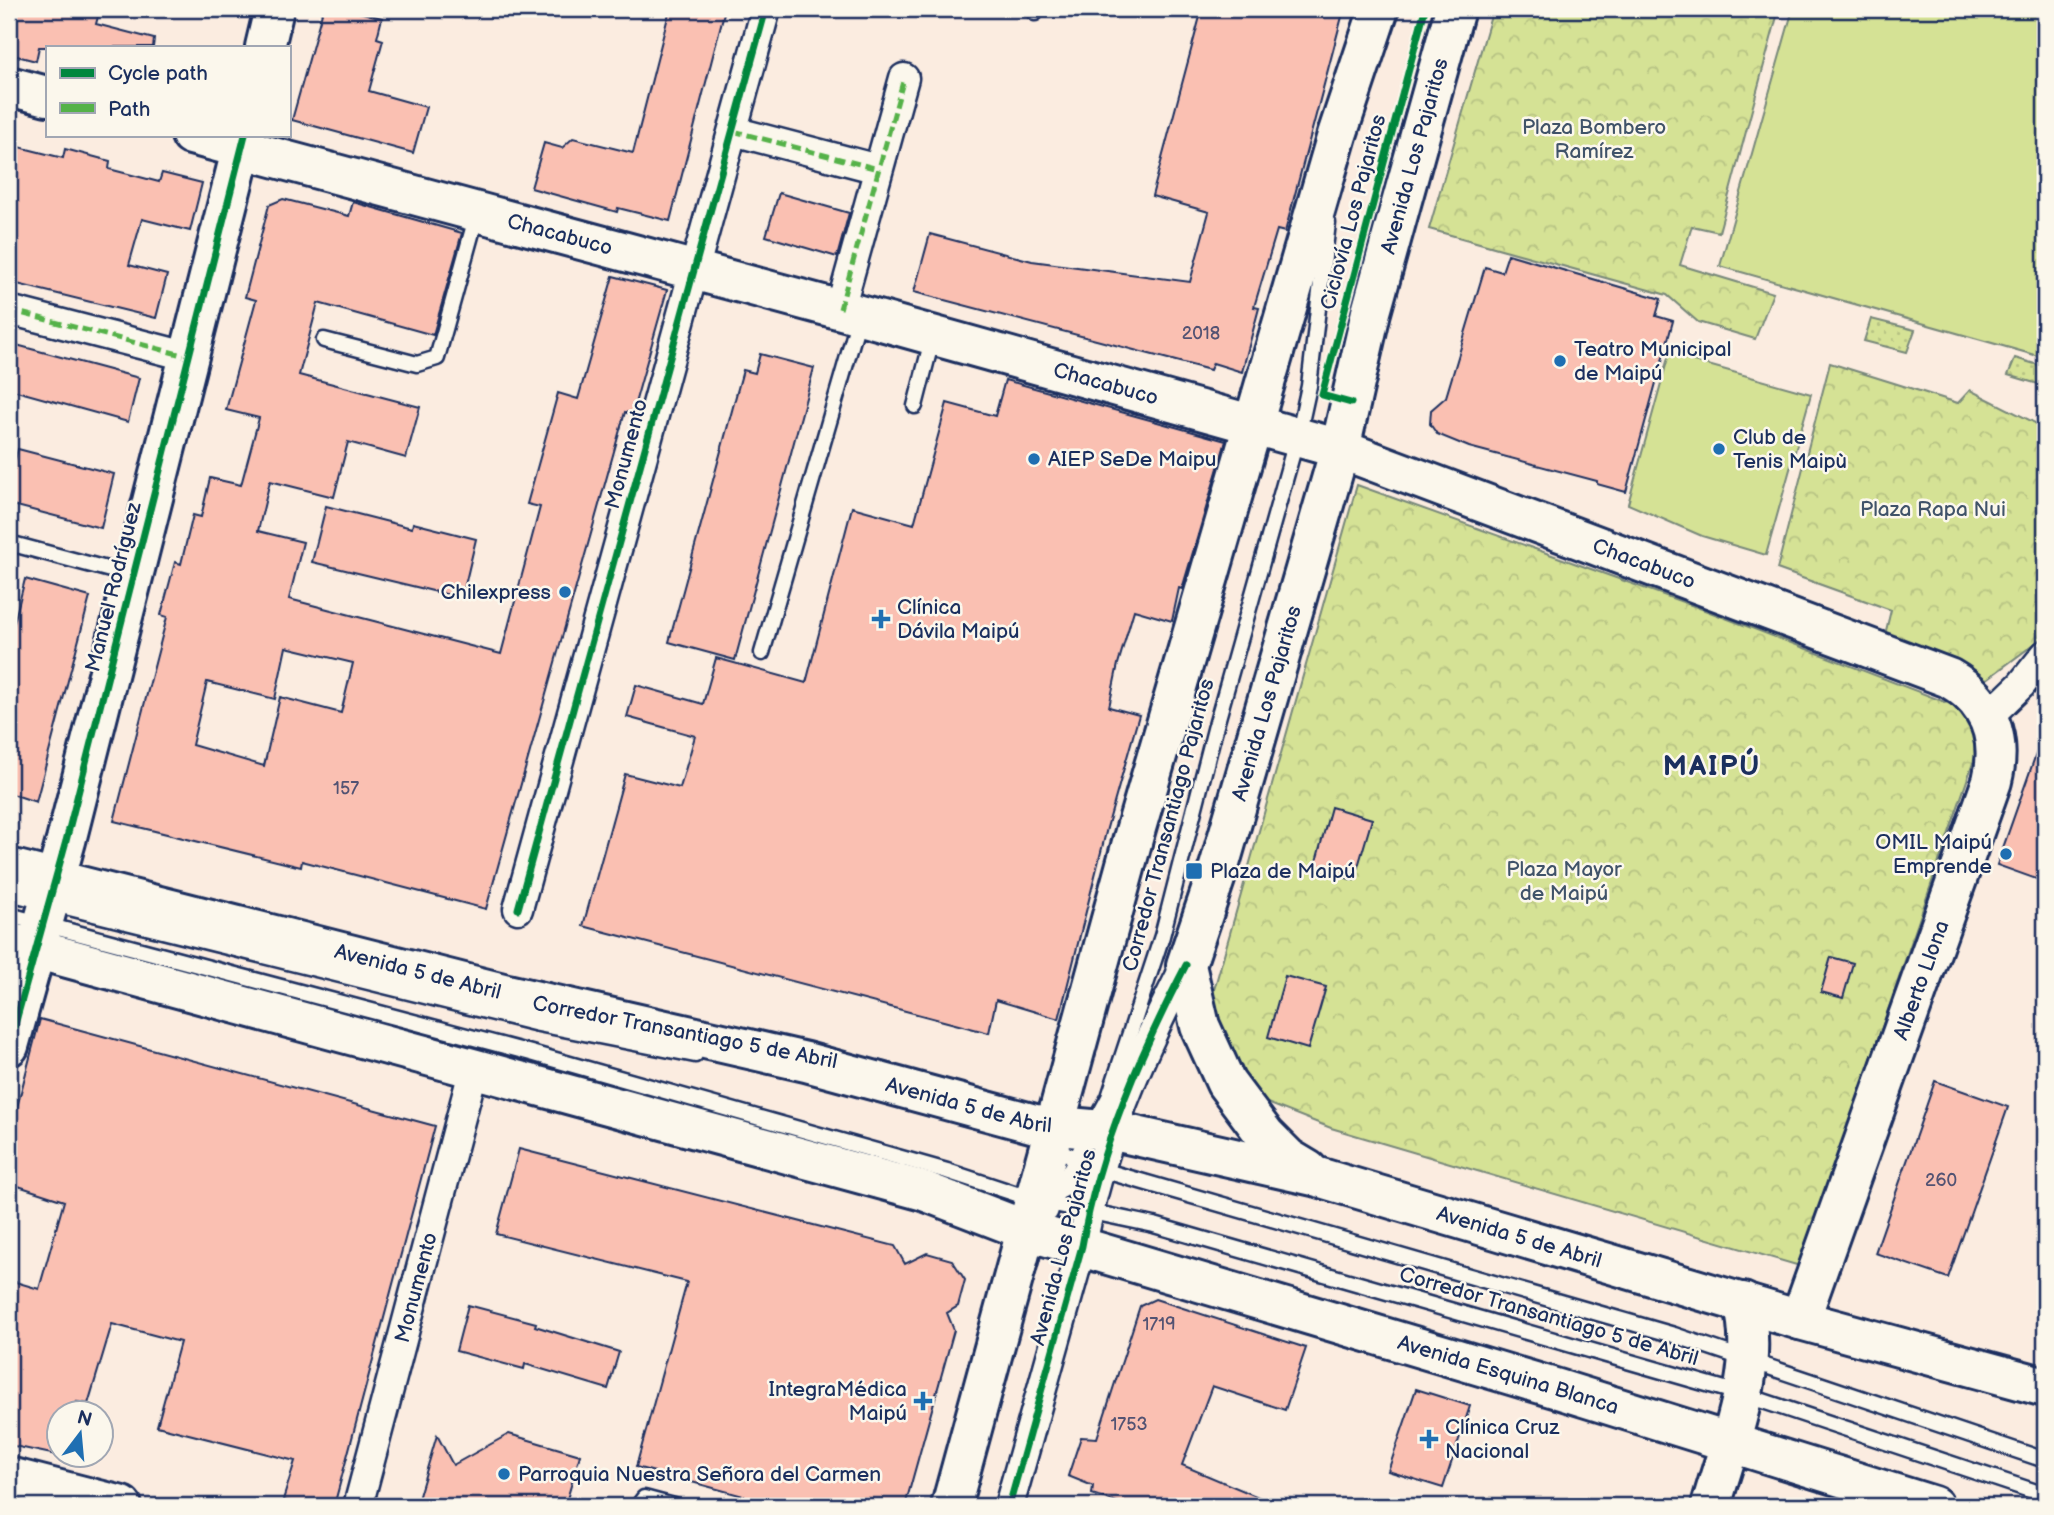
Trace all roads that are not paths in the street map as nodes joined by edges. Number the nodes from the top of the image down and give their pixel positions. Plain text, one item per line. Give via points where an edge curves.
1 (766, 9) edge
2 (1379, 9) edge
3 (1455, 9) edge
4 (904, 78) dead end
5 (9, 86) edge
6 (46, 96) edge
7 (733, 131) junction
8 (1337, 135) junction
9 (200, 136) edge
10 (243, 141) edge
11 (878, 169) junction
12 (478, 212) junction
13 (694, 270) junction
14 (9, 310) edge
15 (850, 312) junction
16 (933, 335) junction
17 (324, 340) dead end
18 (190, 357) junction
19 (915, 406) dead end
20 (1253, 424) junction
21 (1296, 436) junction
22 (1340, 449) junction
23 (9, 542) edge
24 (134, 576) junction
25 (762, 653) dead end
26 (2045, 655) edge
27 (1989, 716) junction
28 (9, 868) edge
29 (9, 893) edge
30 (518, 909) dead end
31 (34, 919) edge
32 (1186, 965) junction
33 (435, 1027) junction
34 (9, 1046) edge
35 (707, 1057) dead end
36 (734, 1061) dead end
37 (474, 1068) junction
38 (1082, 1143) junction
39 (1318, 1177) junction
40 (1089, 1209) junction
41 (1043, 1218) junction
42 (1083, 1246) junction
43 (1743, 1302) junction
44 (1800, 1320) junction
45 (1008, 1356) dead end
46 (1745, 1376) junction
47 (2045, 1387) edge
48 (1729, 1442) junction
49 (2045, 1460) edge
50 (9, 1477) edge
51 (2045, 1495) edge
52 (122, 1506) edge
53 (358, 1506) edge
54 (638, 1506) edge
55 (674, 1506) edge
56 (951, 1506) edge
57 (964, 1506) edge
58 (1009, 1506) edge
59 (1711, 1506) edge
60 (1934, 1506) edge

1 - 7 street, Monumento
2 - 8 main road, Avenida Los Pajaritos
3 - 22 main road, Avenida Los Pajaritos via 1371,312
4 - 11 street
5 - 6 main road
7 - 11 street
7 - 13 street, Monumento
8 - 20 main road, Avenida Los Pajaritos
8 - 21 lane, Corredor Transantiago Pajaritos via 1309,386
9 - 10 main road, Chacabuco
10 - 12 main road, Chacabuco
10 - 18 main road, Manuel Rodríguez
11 - 15 street
12 - 13 main road, Chacabuco
12 - 17 lane via 437,358 417,364
13 - 15 main road, Chacabuco
13 - 30 street, Monumento
14 - 18 street
15 - 16 main road, Chacabuco
15 - 25 lane
16 - 19 lane
16 - 20 main road, Chacabuco via 1032,369
18 - 24 main road, Manuel Rodríguez
20 - 21 main road, Chacabuco
20 - 38 main road, Avenida Los Pajaritos via 1134,835
21 - 22 main road, Chacabuco
21 - 38 lane, Corredor Transantiago Pajaritos via 1162,936 1109,1097
22 - 27 main road, Chacabuco via 1949,678 1965,687
22 - 32 main road, Avenida Los Pajaritos via 1219,867
23 - 24 lane
24 - 31 main road, Manuel Rodríguez
26 - 27 street
27 - 44 main road, Alberto Llona via 1997,748 1992,781
28 - 31 main road, Avenida 5 de Abril
29 - 31 lane, Corredor Transantiago 5 de Abril
31 - 33 lane, Corredor Transantiago 5 de Abril
31 - 34 main road, Manuel Rodríguez
31 - 35 lane, Corredor Transantiago 5 de Abril via 634,1046
31 - 37 main road, Avenida 5 de Abril
31 - 38 main road, Avenida 5 de Abril via 507,994 806,1062 1035,1124
32 - 38 street, Avenida Los Pajaritos via 1151,1035
32 - 39 main road via 1200,1026 1226,1083 1265,1135 1288,1158
33 - 37 lane
33 - 41 lane, Corredor Transantiago 5 de Abril via 947,1171
36 - 38 lane, Corredor Transantiago 5 de Abril via 979,1119 1028,1135
37 - 41 main road, Avenida 5 de Abril via 925,1191
37 - 53 street, Monumento
38 - 39 main road, Avenida 5 de Abril
38 - 40 street, Avenida Los Pajaritos
38 - 41 main road, Avenida Los Pajaritos
38 - 41 lane
38 - 46 lane, Corredor Transantiago 5 de Abril
39 - 43 main road, Avenida 5 de Abril
40 - 41 lane, Corredor Transantiago 5 de Abril
40 - 42 street, Avenida Los Pajaritos
40 - 46 lane, Corredor Transantiago 5 de Abril
41 - 42 main road, Avenida 5 de Abril
41 - 56 main road, Avenida Los Pajaritos
42 - 48 main road, Avenida Esquina Blanca
42 - 58 street, Avenida Los Pajaritos
43 - 44 main road, Avenida 5 de Abril
43 - 46 main road via 1749,1324
44 - 47 main road, Avenida 5 de Abril
45 - 57 lane
46 - 48 main road
46 - 49 lane, Corredor Transantiago 5 de Abril
46 - 51 lane, Corredor Transantiago 5 de Abril
48 - 59 main road
48 - 60 main road, Avenida Esquina Blanca
50 - 52 main road
54 - 55 lane via 644,1498

